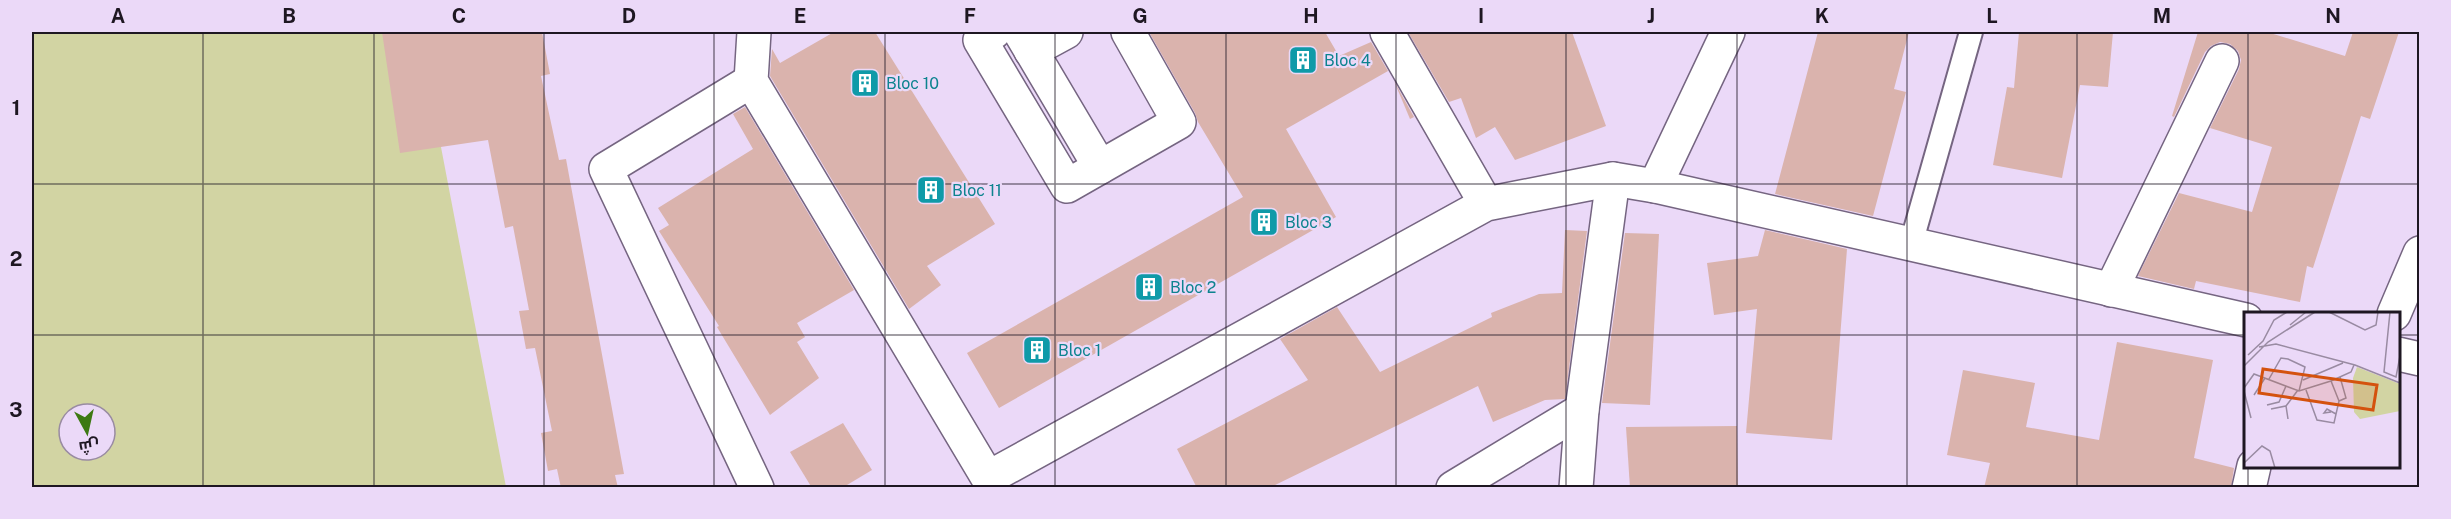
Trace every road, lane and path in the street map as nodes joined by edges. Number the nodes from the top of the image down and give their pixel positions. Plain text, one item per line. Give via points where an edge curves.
1 (754, 32) edge
2 (994, 32) edge
3 (1066, 32) edge
4 (1128, 32) edge
5 (1387, 32) edge
6 (1728, 32) edge
7 (1971, 32) edge
8 (1026, 41) edge
9 (2222, 61) dead end
10 (751, 81) junction
11 (1100, 167) junction
12 (1612, 179) junction
13 (1655, 186) junction
14 (1486, 204) junction
15 (1911, 244) junction
16 (2420, 253) edge
17 (2111, 290) junction
18 (2395, 312) edge
19 (2244, 320) edge
20 (2400, 354) edge
21 (2420, 359) edge
22 (1582, 410) junction
23 (2253, 468) edge
24 (980, 483) edge
25 (757, 488) edge
26 (1453, 488) edge
27 (1576, 488) edge
28 (2248, 488) edge

1 - 10 street
2 - 11 street via 980,40 1067,186
3 - 8 street
4 - 11 street via 1179,122
5 - 14 street
6 - 13 street
7 - 15 lane
8 - 11 street
9 - 17 street
10 - 24 street
10 - 25 street via 606,169
12 - 13 street
12 - 14 street
12 - 22 street
13 - 15 street
14 - 24 street
15 - 17 street
16 - 18 street
17 - 19 street
20 - 21 street
22 - 26 street
22 - 27 street
23 - 28 street

